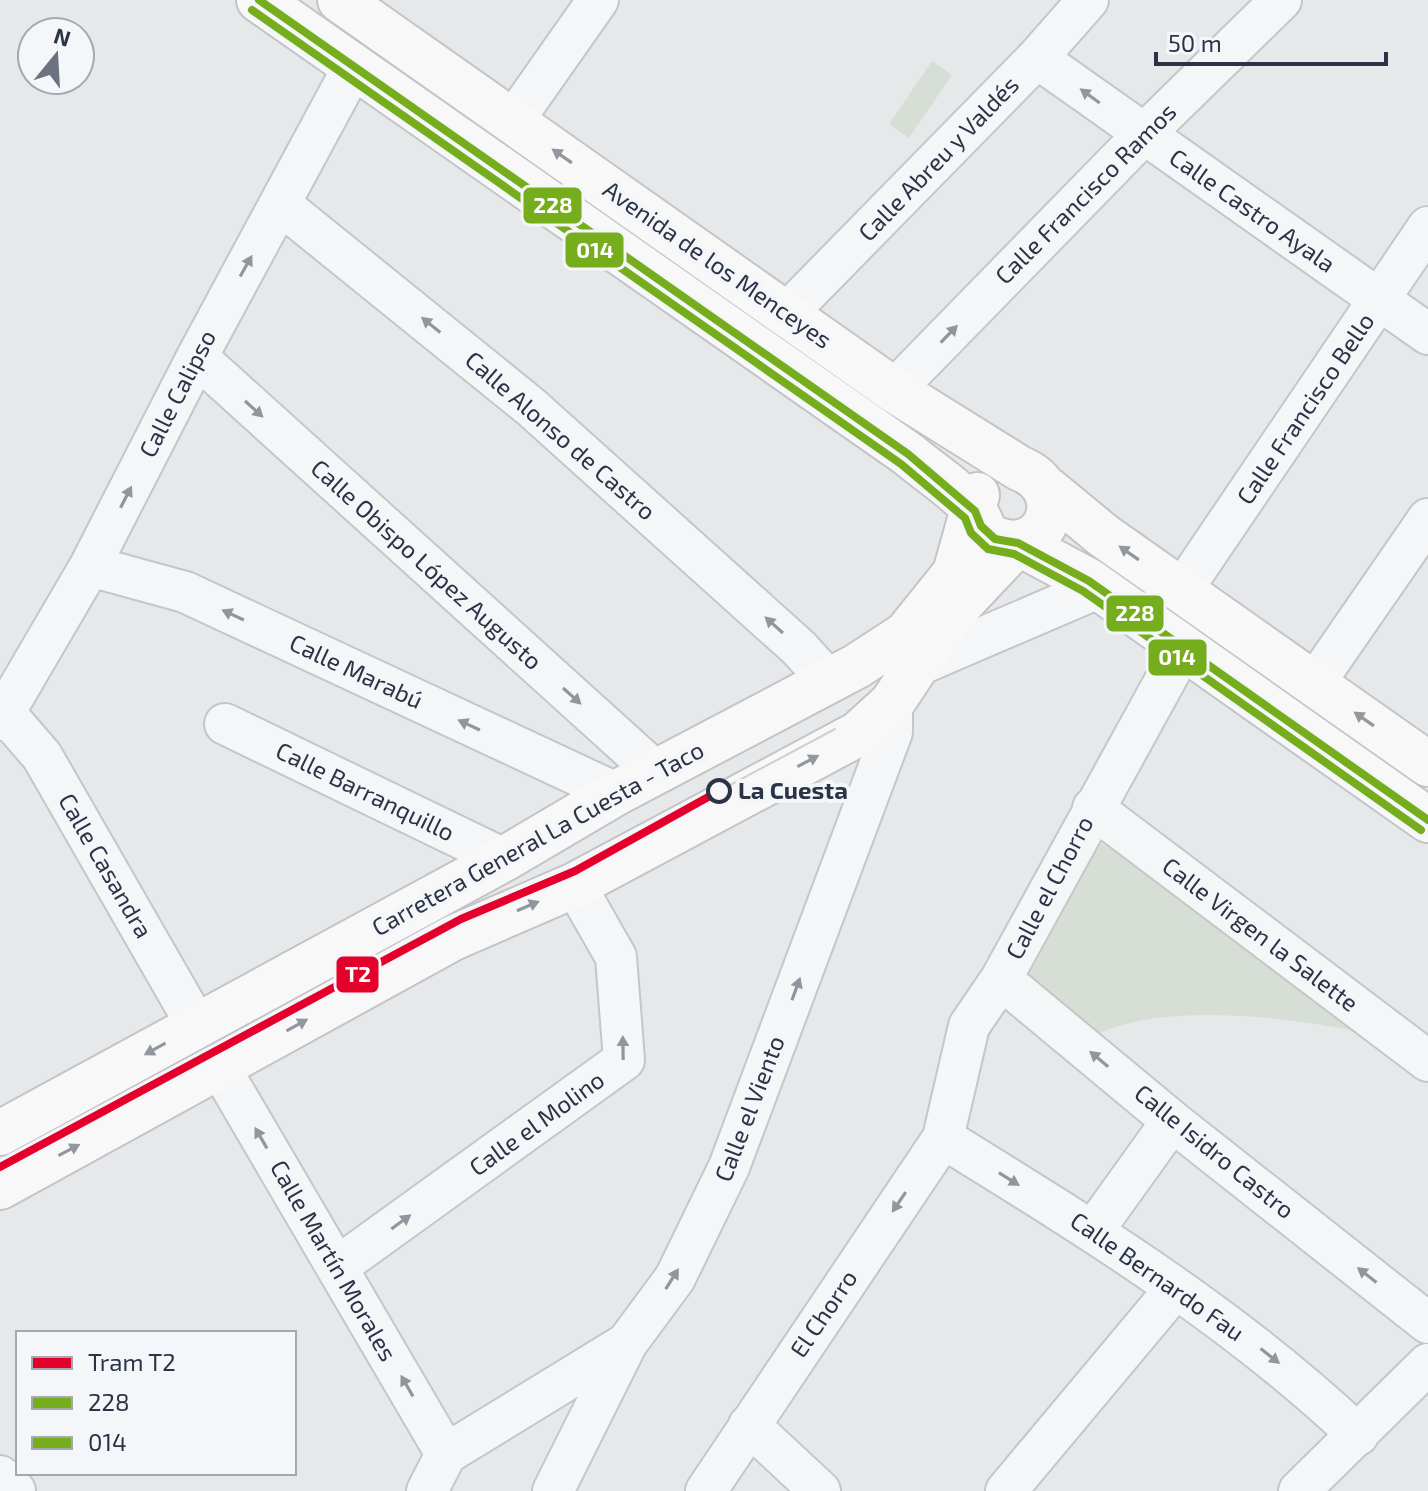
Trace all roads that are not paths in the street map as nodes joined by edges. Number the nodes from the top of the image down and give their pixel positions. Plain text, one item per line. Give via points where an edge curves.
1 (259, 0) edge
2 (598, 0) edge
3 (1088, 0) edge
4 (1281, 0) edge
5 (360, 5) edge
6 (1037, 58) junction
7 (354, 66) junction
8 (513, 121) junction
9 (1144, 134) junction
10 (280, 204) junction
11 (1428, 227) edge
12 (1380, 302) junction
13 (786, 314) junction
14 (1428, 334) edge
15 (197, 357) junction
16 (894, 390) junction
17 (1033, 479) junction
18 (975, 511) junction
19 (1428, 519) edge
20 (1018, 543) junction
21 (90, 566) junction
22 (1098, 588) junction
23 (1182, 590) junction
24 (1183, 648) junction
25 (843, 673) junction
26 (1314, 684) junction
27 (903, 685) junction
28 (2, 716) edge
29 (225, 724) dead end
30 (1428, 764) edge
31 (656, 772) junction
32 (616, 793) junction
33 (1093, 808) junction
34 (1428, 820) edge
35 (504, 859) junction
36 (575, 885) junction
37 (1001, 979) junction
38 (197, 1026) junction
39 (1428, 1061) edge
40 (220, 1068) junction
41 (1172, 1121) junction
42 (0, 1133) edge
43 (943, 1138) junction
44 (0, 1187) edge
45 (1093, 1231) junction
46 (337, 1267) junction
47 (1175, 1289) junction
48 (1428, 1323) edge
49 (627, 1343) junction
50 (1428, 1364) edge
51 (749, 1425) junction
52 (1358, 1435) junction
53 (446, 1454) junction
54 (0, 1476) edge
55 (15, 1491) edge
56 (427, 1491) edge
57 (553, 1491) edge
58 (706, 1491) edge
59 (820, 1491) edge
60 (1006, 1491) edge
61 (1299, 1491) edge

1 - 7 main road, Avenida de los Menceyes
2 - 8 street
3 - 6 street, Calle Abreu y Valdés
4 - 9 street, Calle Francisco Ramos
5 - 8 main road, Avenida de los Menceyes
9 -> 6 street, Calle Castro Ayala
6 - 13 street, Calle Abreu y Valdés
7 - 10 street, Calle Calipso
7 - 18 main road, Avenida de los Menceyes via 908,454
13 -> 8 main road, Avenida de los Menceyes
9 - 12 street, Calle Castro Ayala
16 -> 9 street, Calle Francisco Ramos
15 -> 10 street, Calle Calipso
25 -> 10 street, Calle Alonso de Castro via 799,648 531,407
11 - 12 street, Calle Francisco Bello
12 - 14 street, Calle Castro Ayala
12 - 23 street, Calle Francisco Bello
13 - 16 main road, Avenida de los Menceyes
21 -> 15 street, Calle Calipso
15 -> 31 street, Calle Obispo López Augusto
16 - 17 main road, Avenida de los Menceyes
17 - 18 main road via 995,472 978,490
17 - 20 main road via 1051,510 1040,533
23 -> 17 main road, Avenida de los Menceyes
18 - 20 main road via 995,539
18 - 25 main road, Carretera General La Cuesta - Taco via 955,573 942,591 906,634
19 - 26 street
20 - 22 main road
20 - 27 main road, Carretera General La Cuesta - Taco via 951,614
21 - 28 street, Calle Calipso
32 -> 21 street, Calle Marabú via 185,592
22 - 24 main road
22 - 27 street
23 - 26 main road, Avenida de los Menceyes
24 - 33 street, Calle el Chorro
24 - 34 main road
25 - 27 main road via 871,671 887,686
25 - 31 main road, Carretera General La Cuesta - Taco
30 -> 26 main road, Avenida de los Menceyes
36 -> 27 main road, Carretera General La Cuesta - Taco via 858,734
49 -> 27 street, Calle el Viento via 675,1278 729,1167 892,732
28 - 38 street, Calle Casandra via 42,756
29 - 35 street, Calle Barranquillo
31 - 32 main road, Carretera General La Cuesta - Taco
32 - 35 main road, Carretera General La Cuesta - Taco
33 - 37 street, Calle el Chorro
33 - 39 street, Calle Virgen la Salette
35 - 38 main road, Carretera General La Cuesta - Taco
40 -> 36 main road, Carretera General La Cuesta - Taco via 453,938
46 -> 36 street, Calle el Molino via 624,1060 616,957
41 -> 37 street, Calle Isidro Castro
37 - 43 street, Calle el Chorro via 969,1026
38 -> 42 main road, Carretera General La Cuesta - Taco
44 -> 40 main road, Carretera General La Cuesta - Taco
46 -> 40 street, Calle Martín Morales
41 - 45 street
48 -> 41 street, Calle Isidro Castro
43 -> 45 street, Calle Bernardo Fau
43 -> 51 street, El Chorro
45 - 47 street, Calle Bernardo Fau
53 -> 46 street, Calle Martín Morales
47 -> 52 street, Calle Bernardo Fau via 1270,1355
47 - 60 street
49 - 53 street
49 - 57 street, Calle el Viento
50 - 52 street
51 - 58 street, El Chorro
51 - 59 street
52 - 61 street
53 - 56 street
54 - 55 street

